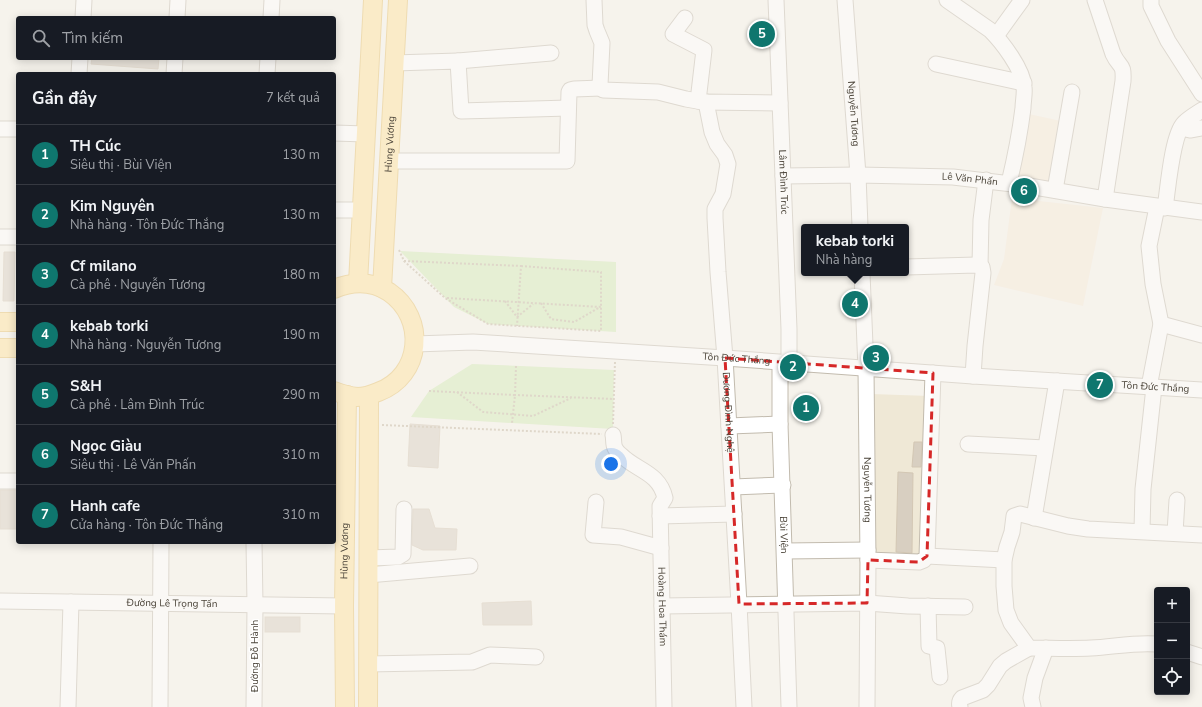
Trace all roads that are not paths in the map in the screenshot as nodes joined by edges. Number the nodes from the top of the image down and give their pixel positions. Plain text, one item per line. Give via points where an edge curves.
1 (84, 0) edge
2 (178, 0) edge
3 (272, 0) edge
4 (373, 0) edge
5 (398, 0) edge
6 (594, 0) edge
7 (776, 0) edge
8 (846, 0) edge
9 (947, 0) edge
10 (1022, 0) edge
11 (1095, 0) edge
12 (1151, 0) edge
13 (83, 16) edge
14 (177, 16) edge
15 (271, 16) edge
16 (686, 18) dead end
17 (996, 36) junction
18 (551, 53) dead end
19 (80, 60) edge
20 (175, 60) edge
21 (268, 60) edge
22 (458, 61) junction
23 (394, 63) junction
24 (936, 64) dead end
25 (79, 72) edge
26 (174, 72) edge
27 (268, 72) edge
28 (1024, 83) junction
29 (601, 88) junction
30 (1072, 92) dead end
31 (1202, 94) edge
32 (702, 101) junction
33 (780, 103) junction
34 (568, 108) junction
35 (1202, 110) edge
36 (1180, 128) junction
37 (1202, 128) edge
38 (0, 129) edge
39 (16, 129) edge
40 (336, 133) edge
41 (366, 134) junction
42 (389, 161) junction
43 (858, 175) junction
44 (783, 176) junction
45 (986, 180) junction
46 (1009, 183) junction
47 (1055, 190) junction
48 (1105, 199) junction
49 (1161, 207) junction
50 (336, 210) edge
51 (362, 210) junction
52 (1202, 212) edge
53 (860, 224) edge
54 (0, 237) edge
55 (16, 237) edge
56 (980, 265) junction
57 (909, 267) edge
58 (862, 276) edge
59 (358, 283) junction
60 (336, 288) edge
61 (382, 288) junction
62 (0, 322) edge
63 (16, 322) edge
64 (1161, 324) junction
65 (1202, 335) edge
66 (415, 344) junction
67 (0, 348) edge
68 (16, 348) edge
69 (725, 358) junction
70 (784, 363) junction
71 (866, 369) junction
72 (933, 374) junction
73 (974, 376) junction
74 (1057, 381) junction
75 (1151, 387) junction
76 (1202, 390) edge
77 (340, 393) edge
78 (369, 396) junction
79 (780, 424) junction
80 (729, 426) junction
81 (613, 435) road end
82 (968, 444) dead end
83 (1045, 448) junction
84 (0, 481) edge
85 (16, 481) edge
86 (340, 482) edge
87 (783, 485) junction
88 (732, 488) junction
89 (1177, 500) dead end
90 (596, 502) dead end
91 (404, 509) dead end
92 (660, 511) junction
93 (734, 514) junction
94 (1034, 518) junction
95 (1142, 532) junction
96 (1175, 533) junction
97 (1202, 535) edge
98 (161, 544) edge
99 (254, 544) edge
100 (661, 548) junction
101 (785, 551) junction
102 (868, 555) junction
103 (927, 556) junction
104 (1004, 560) junction
105 (470, 566) dead end
106 (368, 567) junction
107 (0, 601) edge
108 (70, 602) junction
109 (160, 603) junction
110 (867, 603) junction
111 (739, 604) junction
112 (786, 604) junction
113 (255, 605) junction
114 (344, 606) junction
115 (662, 606) junction
116 (928, 606) junction
117 (965, 607) dead end
118 (1154, 644) edge
119 (1028, 648) junction
120 (1046, 648) junction
121 (1190, 653) edge
122 (536, 657) dead end
123 (1202, 657) edge
124 (368, 664) junction
125 (940, 677) dead end
126 (68, 707) edge
127 (160, 707) edge
128 (254, 707) edge
129 (345, 707) edge
130 (368, 707) edge
131 (664, 707) edge
132 (744, 707) edge
133 (789, 707) edge
134 (867, 707) edge
135 (960, 707) edge
136 (1033, 707) edge

1 - 13 street
2 - 14 street
3 - 15 street
4 - 41 main road
5 - 23 main road, Hùng Vương
6 - 29 street via 595,25 602,43
7 - 33 street, Lâm Đình Trúc
8 - 43 street, Nguyễn Tương
9 - 17 street
10 - 17 street
11 - 48 street via 1113,54 1124,69
12 - 31 street via 1153,13 1168,41
16 - 32 street, Dương Đình Nghệ via 674,34 704,50
17 - 28 street via 1014,60
18 - 22 street
19 - 25 street
20 - 26 street
21 - 27 street
22 - 23 street
22 - 34 street via 461,111
23 - 42 main road, Hùng Vương
24 - 28 street
28 - 46 street via 1020,128
29 - 32 street via 607,91 658,92
29 - 34 street via 570,90
30 - 47 street
32 - 33 street
32 - 69 street, Dương Đình Nghệ via 712,132 728,164 723,194 715,209
33 - 44 street, Lâm Đình Trúc
34 - 42 street via 567,161
35 - 36 street
36 - 37 street
36 - 49 street
38 - 39 street
40 - 41 street
41 - 51 main road
42 - 61 main road, Hùng Vương
43 - 44 street, Lê Văn Phấn
43 - 45 street, Lê Văn Phấn
43 - 53 street, Nguyễn Tương
44 - 70 street, Lâm Đình Trúc via 789,330
45 - 46 street, Lê Văn Phấn
45 - 56 street via 981,220
46 - 47 street, Lê Văn Phấn
47 - 48 street, Lê Văn Phấn
48 - 49 street, Lê Văn Phấn
49 - 52 street, Lê Văn Phấn
49 - 64 street via 1149,246 1152,284
50 - 51 street
51 - 59 main road
54 - 55 street
56 - 57 street
56 - 73 street via 983,272
58 - 71 street, Nguyễn Tương
59 - 60 main road
59 - 61 main road
61 - 66 main road via 397,298 408,311 414,327
62 - 63 main road
64 - 65 street
64 - 75 street
66 - 69 street, Tôn Đức Thắng via 473,342
66 - 78 main road via 411,362 401,378 386,389
67 - 68 main road
69 - 70 street, Tôn Đức Thắng
69 - 80 street, Dương Đình Nghệ
70 - 71 street, Tôn Đức Thắng
70 - 79 street, Bùi Viện
71 - 72 street, Tôn Đức Thắng
71 - 102 street, Nguyễn Tương
72 - 73 street, Tôn Đức Thắng
72 - 103 street
73 - 74 street, Tôn Đức Thắng
74 - 75 street, Tôn Đức Thắng
74 - 83 street
75 - 76 street, Tôn Đức Thắng
75 - 95 street
77 - 78 main road via 358,397
77 - 86 main road, Hùng Vương
78 - 106 main road
79 - 80 street
79 - 87 street, Bùi Viện
80 - 88 street, Dương Đình Nghệ
81 - 92 street, Hoàng Hoa Thám via 615,449 625,459 649,473 663,489 665,498
82 - 83 street
83 - 94 street
84 - 85 street
86 - 114 main road, Hùng Vương
87 - 88 street
87 - 101 street, Bùi Viện
88 - 93 street, Dương Đình Nghệ
89 - 96 street
90 - 100 street via 593,535 621,537
91 - 106 street via 404,554
92 - 93 street
92 - 100 street, Hoàng Hoa Thám
93 - 111 street, Dương Đình Nghệ
94 - 95 street via 1088,529
94 - 104 street via 1020,514 1014,516
95 - 96 street
96 - 97 street
98 - 109 street
99 - 113 street, Đường Đỗ Hành
100 - 115 street, Hoàng Hoa Thám
101 - 102 street
101 - 112 street, Bùi Viện
102 - 103 street via 919,562
102 - 110 street, Nguyễn Tương
103 - 104 street
104 - 119 street via 1006,610 1011,623
105 - 106 street
106 - 124 main road
107 - 108 street, Đường Lê Trọng Tấn
108 - 109 street, Đường Lê Trọng Tấn
108 - 126 street
109 - 113 street, Đường Lê Trọng Tấn
109 - 127 street
110 - 112 street
110 - 116 street
110 - 134 street, Nguyễn Tương
111 - 112 street
111 - 115 street
111 - 132 street, Dương Đình Nghệ
112 - 133 street, Bùi Viện
113 - 114 street, Đường Lê Trọng Tấn
113 - 128 street, Đường Đỗ Hành
114 - 129 main road, Hùng Vương
115 - 131 street, Hoàng Hoa Thám
116 - 117 street
116 - 125 street via 929,646 937,648
118 - 120 street
119 - 120 street
119 - 135 street via 1000,666 983,690 962,698
120 - 136 street via 1031,698
121 - 123 street
122 - 124 street via 490,655 472,662
124 - 130 main road

